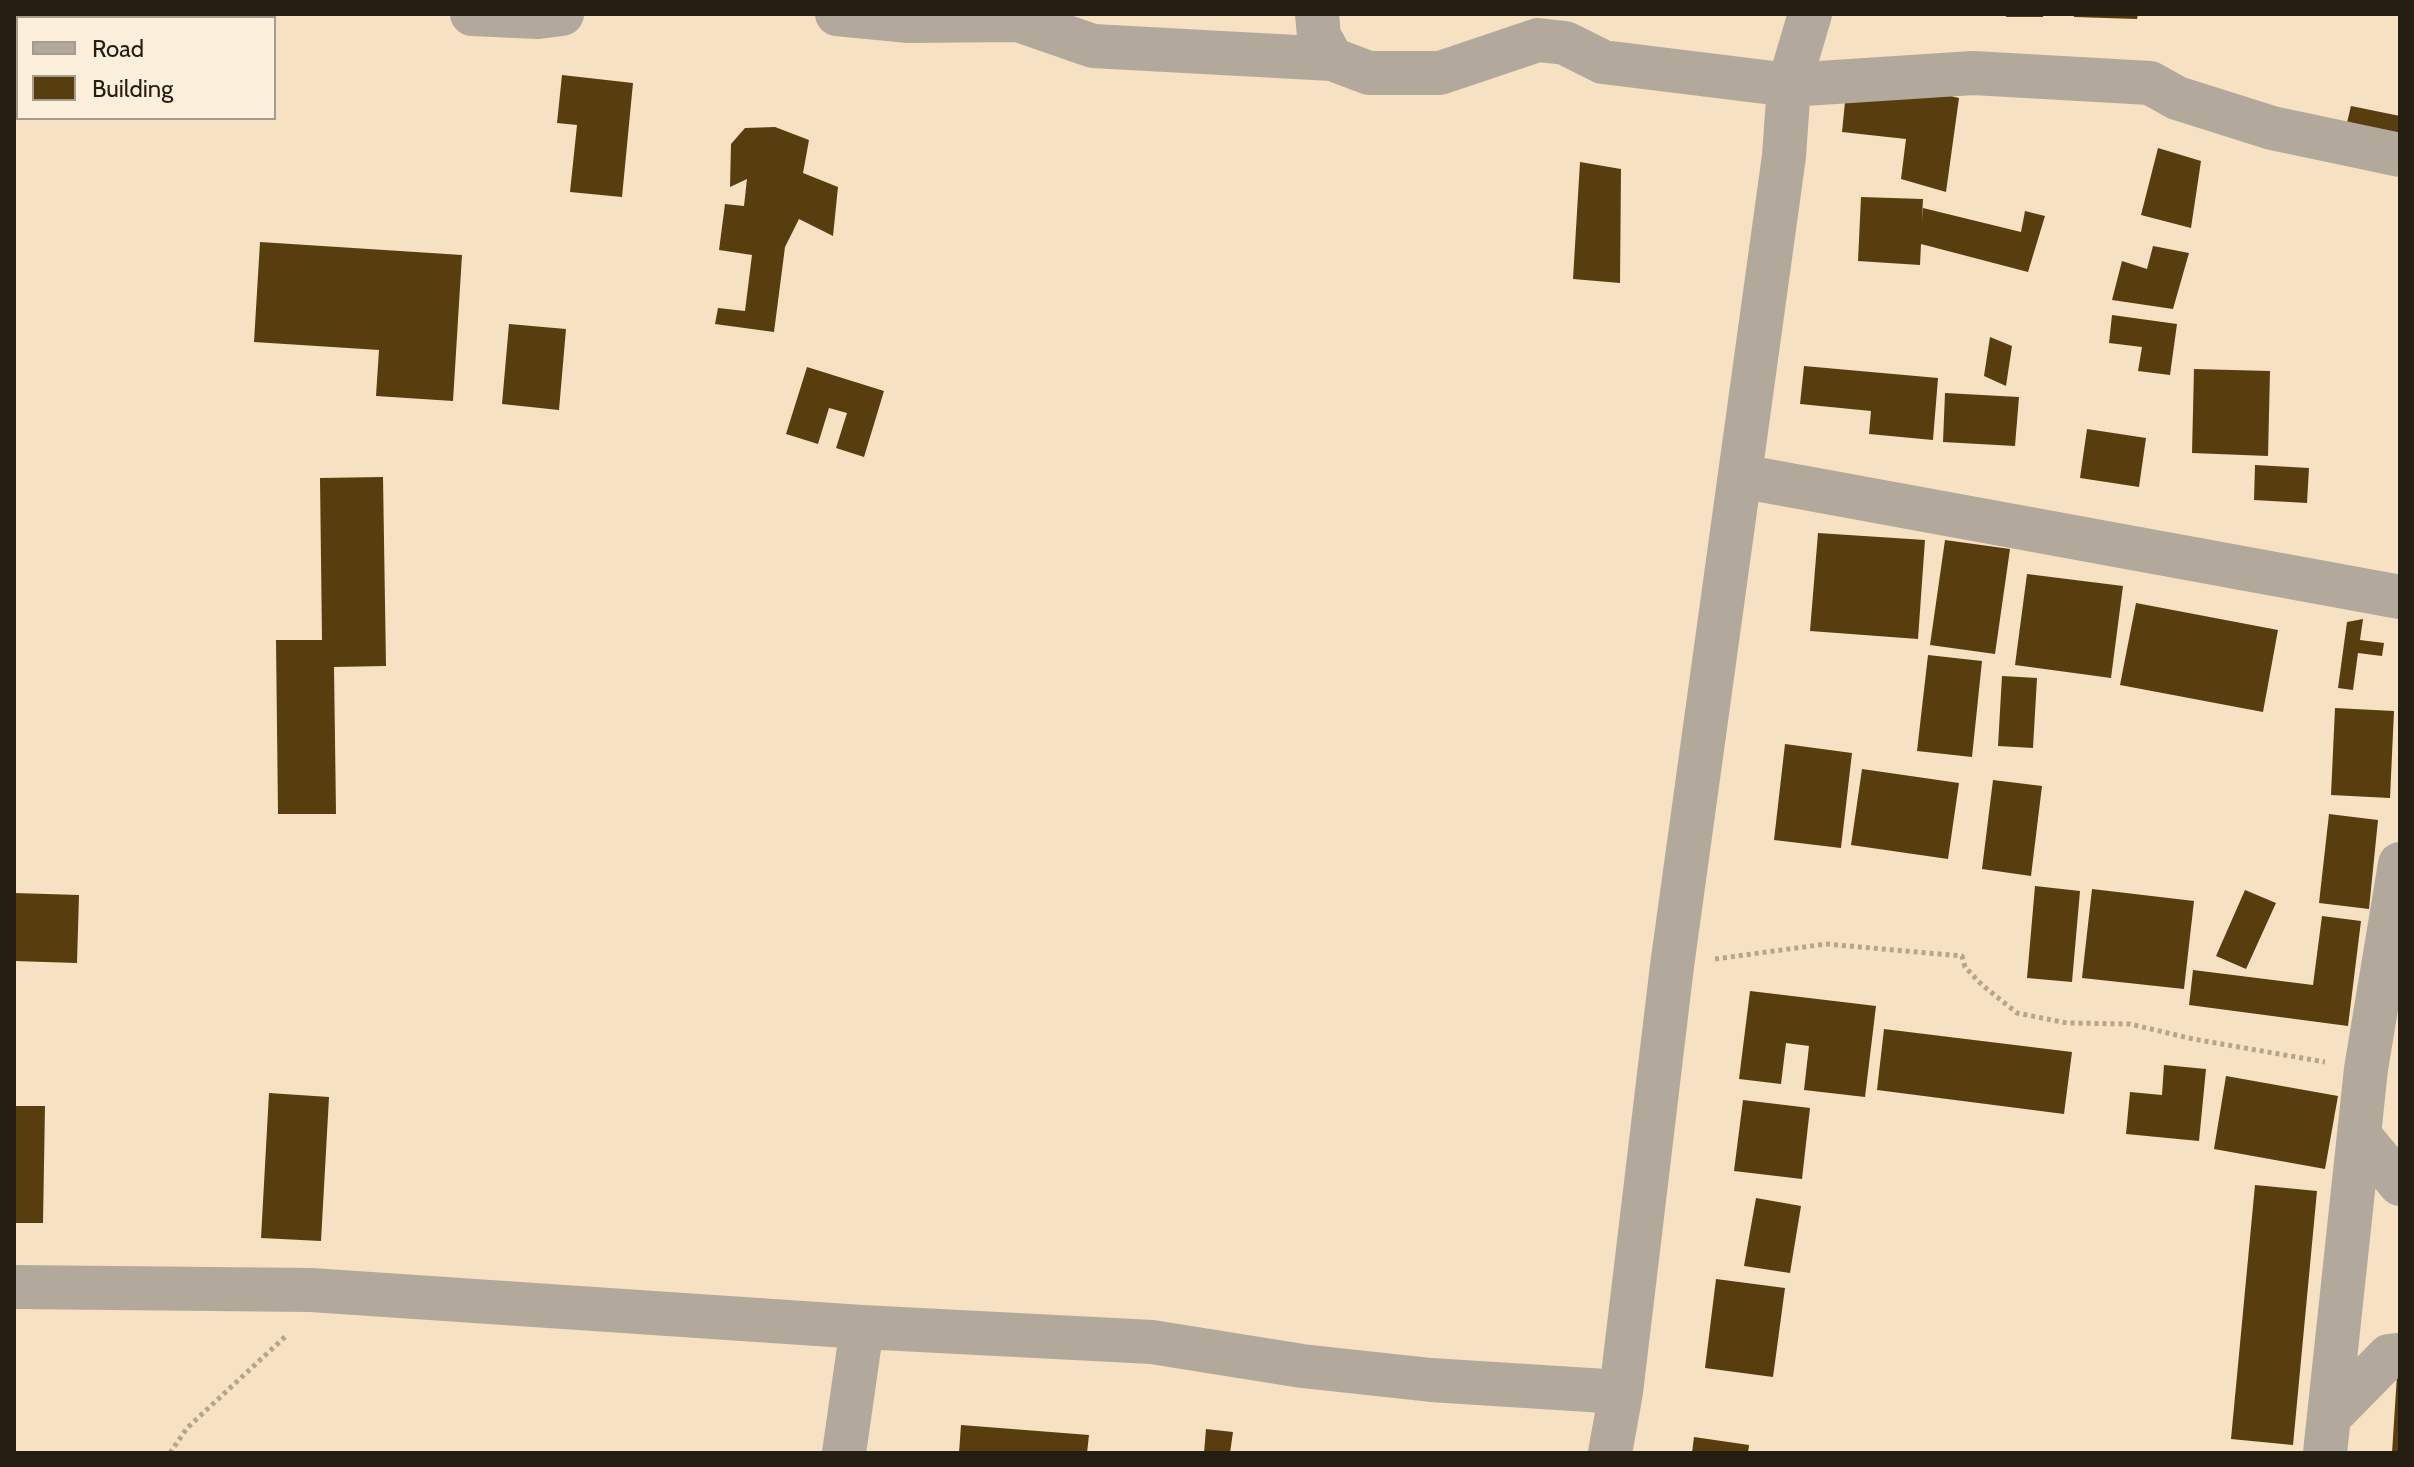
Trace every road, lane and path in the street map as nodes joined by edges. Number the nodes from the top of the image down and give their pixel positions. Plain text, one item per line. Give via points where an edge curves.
1 (472, 14) edge
2 (562, 14) edge
3 (837, 14) edge
4 (1317, 14) edge
5 (1810, 14) edge
6 (1332, 59) junction
7 (1789, 85) junction
8 (2400, 155) edge
9 (1740, 476) junction
10 (2400, 597) edge
11 (2400, 864) edge
12 (1672, 966) junction
13 (2366, 1069) junction
14 (2359, 1135) junction
15 (2400, 1184) edge
16 (14, 1287) edge
17 (862, 1327) junction
18 (293, 1331) dead end
19 (2400, 1355) edge
20 (1621, 1392) junction
21 (2327, 1434) edge
22 (170, 1453) edge
23 (844, 1453) edge
24 (1610, 1453) edge

1 - 2 street
3 - 6 street via 909,21 1018,20 1093,46
4 - 6 street via 1319,36
5 - 7 street
6 - 7 street via 1369,73 1440,73 1538,40 1565,43 1603,62
7 - 8 street via 1973,73 2150,83 2177,98 2272,128
7 - 9 street
9 - 10 street
9 - 12 street
11 - 13 street
12 - 13 path via 1826,944 1962,956 1982,985 2017,1013 2067,1023 2130,1024
12 - 20 street
13 - 14 street
14 - 15 street
14 - 21 street
16 - 17 street via 311,1290
17 - 20 street via 1152,1342 1416,1379
17 - 23 street
18 - 22 path via 187,1428
19 - 21 street via 2389,1356
20 - 24 street

